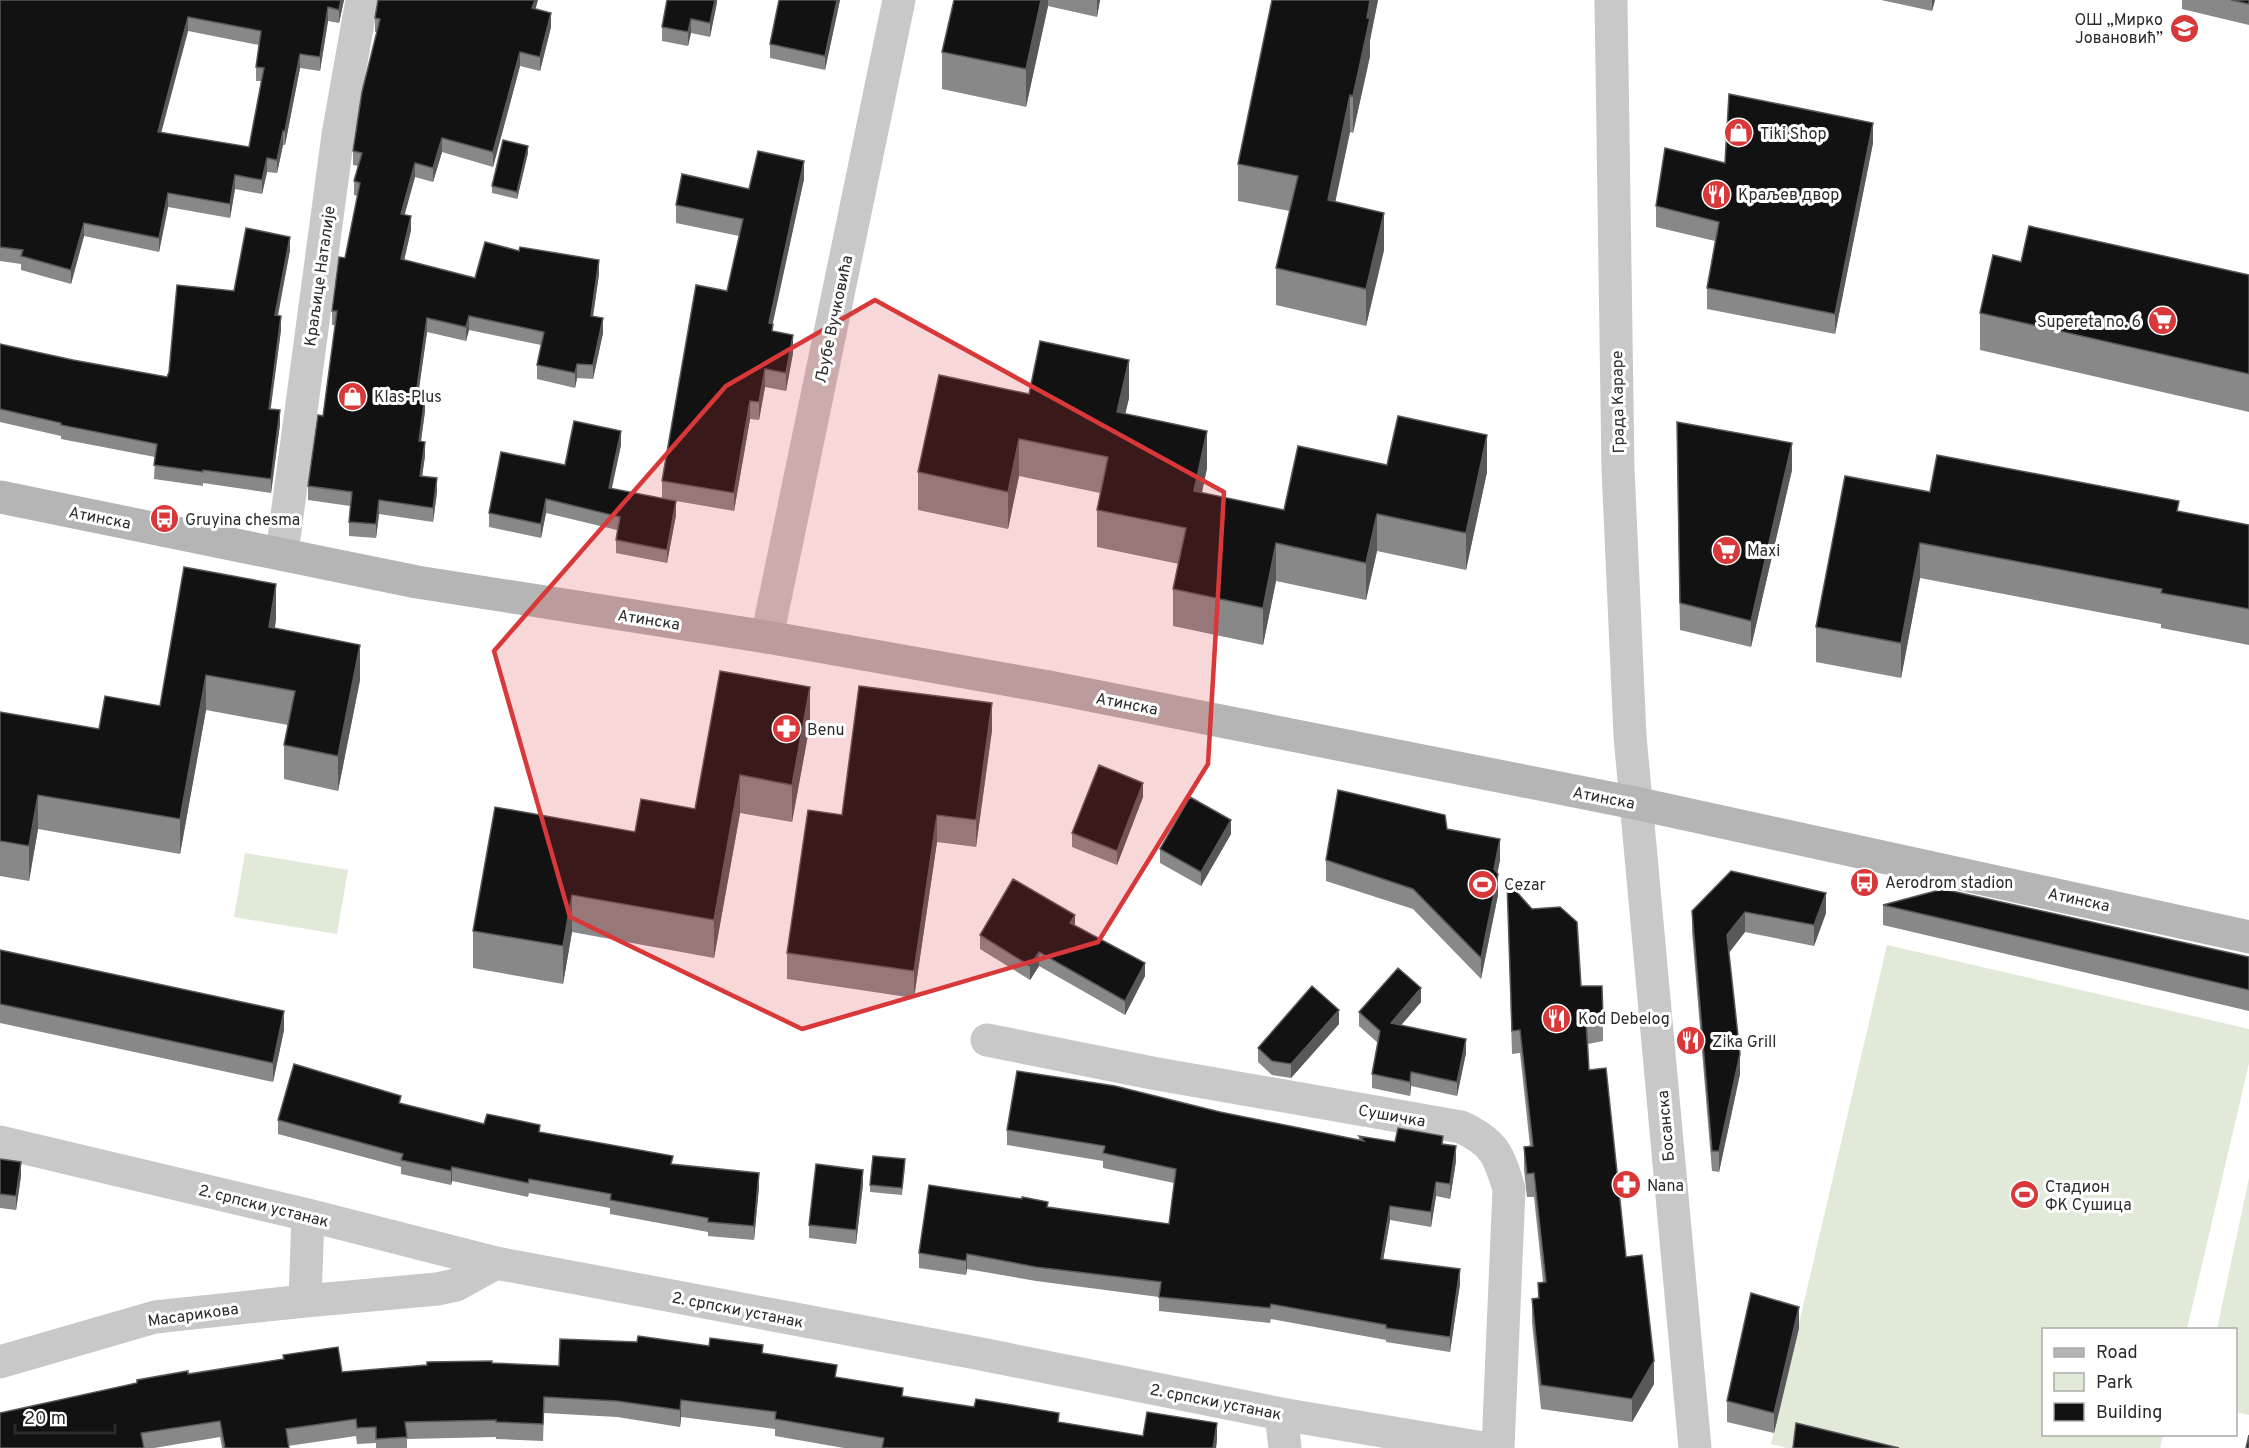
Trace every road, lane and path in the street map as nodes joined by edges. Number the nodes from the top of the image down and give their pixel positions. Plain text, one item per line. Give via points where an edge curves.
1 (362, 0) edge
2 (899, 0) edge
3 (1611, 0) edge
4 (0, 497) edge
5 (282, 554) junction
6 (767, 637) junction
7 (1635, 803) junction
8 (2249, 936) edge
9 (987, 1040) dead end
10 (0, 1142) edge
11 (308, 1215) junction
12 (496, 1263) junction
13 (305, 1301) junction
14 (0, 1362) edge
15 (1281, 1414) junction
16 (1285, 1448) edge
17 (1483, 1448) edge
18 (1498, 1448) edge
19 (1695, 1448) edge

1 - 5 street, Краљице Наталије via 338,135
2 - 6 street, Љубе Вучковића
3 - 7 street, Града Караре via 1618,469
4 - 5 street, Атинска
5 - 6 street, Атинска via 417,582
6 - 7 street, Атинска via 1049,687
7 - 8 street, Атинска
7 - 19 street, Босанска
9 - 18 street, Сушичка via 1461,1127 1480,1136 1494,1150 1509,1189
10 - 11 street, 2. српски устанак
11 - 12 street, 2. српски устанак
11 - 13 street
12 - 13 street, Масарикова via 456,1285 437,1289
12 - 15 street, 2. српски устанак
13 - 14 street, Масарикова via 155,1317
15 - 16 street
15 - 17 street, 2. српски устанак

